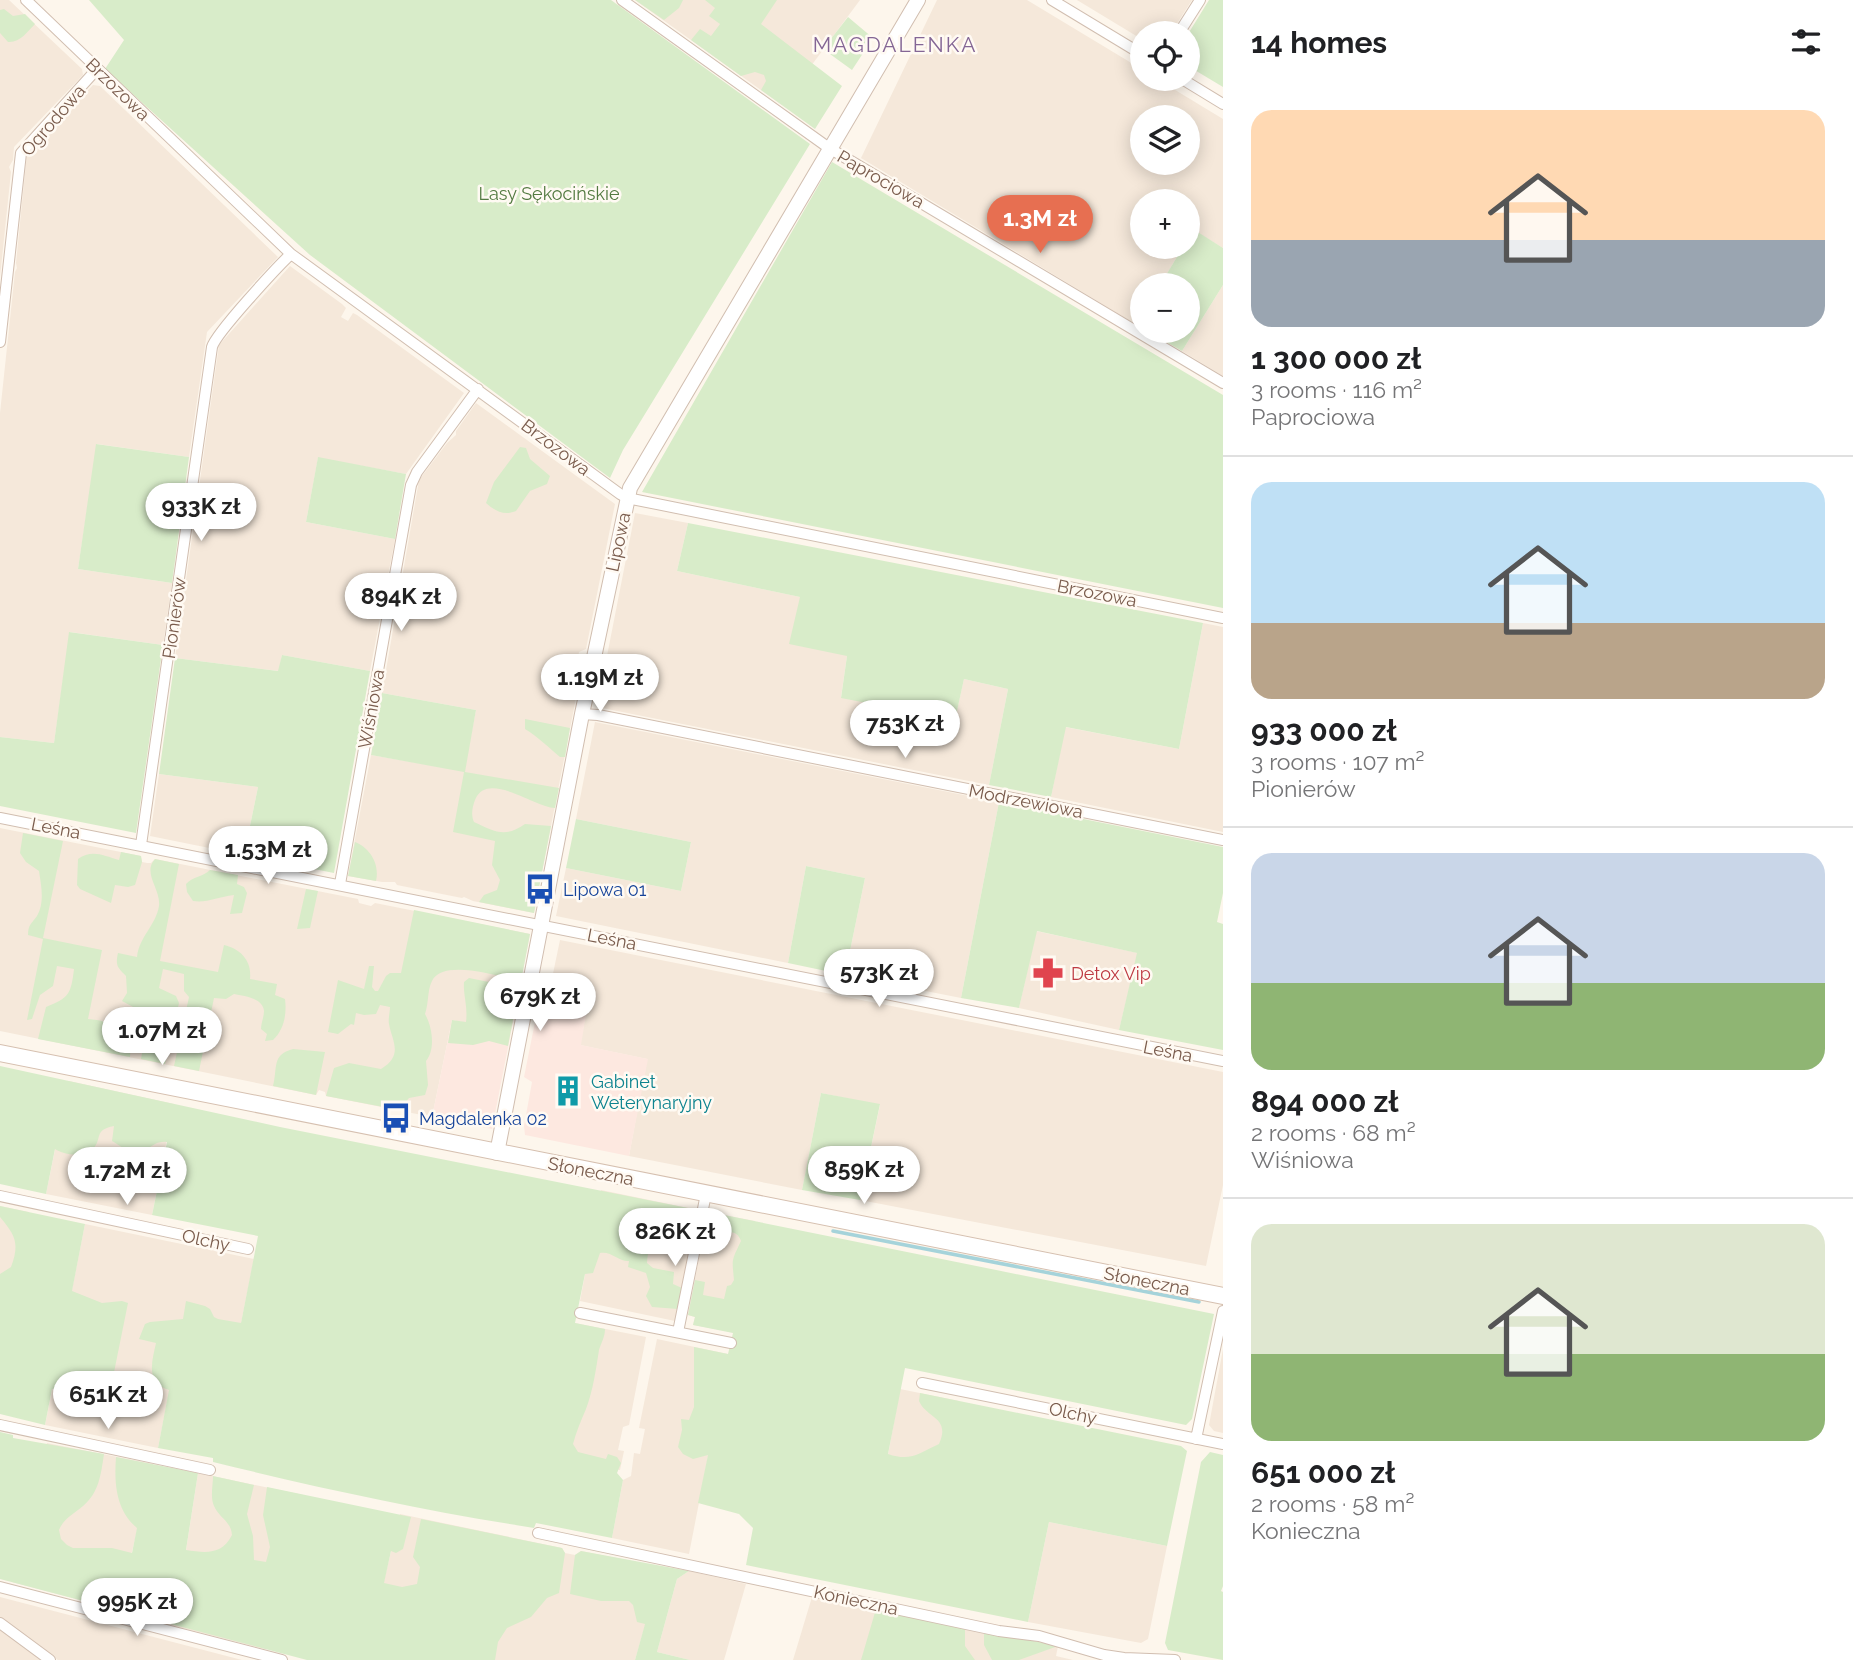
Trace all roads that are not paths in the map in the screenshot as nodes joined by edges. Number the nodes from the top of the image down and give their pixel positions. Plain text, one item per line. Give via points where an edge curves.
1 (26, 0) edge
2 (622, 0) edge
3 (918, 0) edge
4 (1052, 0) edge
5 (1200, 0) edge
6 (1187, 21) edge
7 (1130, 47) edge
8 (97, 69) junction
9 (1200, 90) edge
10 (1223, 104) edge
11 (829, 148) junction
12 (291, 254) junction
13 (0, 342) edge
14 (1223, 383) edge
15 (478, 389) junction
16 (627, 498) junction
17 (1223, 618) edge
18 (582, 714) junction
19 (0, 818) edge
20 (1223, 840) edge
21 (141, 845) junction
22 (340, 884) junction
23 (542, 925) junction
24 (0, 1053) edge
25 (1223, 1062) edge
26 (497, 1153) junction
27 (706, 1194) junction
28 (0, 1196) edge
29 (248, 1248) dead end
30 (1223, 1296) edge
31 (1223, 1311) edge
32 (580, 1313) dead end
33 (678, 1332) junction
34 (731, 1343) dead end
35 (922, 1383) dead end
36 (0, 1425) edge
37 (1196, 1439) junction
38 (1223, 1444) edge
39 (210, 1470) dead end
40 (538, 1533) dead end
41 (0, 1587) edge
42 (0, 1623) edge
43 (50, 1660) edge
44 (282, 1660) edge
45 (1175, 1660) edge

1 - 8 street, Brzozowa
2 - 11 street, Paprociowa
3 - 11 street, Lipowa
4 - 7 street
5 - 6 street
8 - 12 street, Brzozowa
8 - 13 street, Ogrodowa via 21,153
9 - 10 street
11 - 14 street, Paprociowa
11 - 16 street, Lipowa
12 - 15 street, Brzozowa
12 - 21 street, Pionierów via 213,343
15 - 16 street, Brzozowa
15 - 22 street, Wiśniowa via 411,485
16 - 17 street, Brzozowa
16 - 18 street, Lipowa
18 - 20 street, Modrzewiowa
18 - 23 street, Lipowa
19 - 21 street, Leśna
21 - 22 street, Leśna
22 - 23 street, Leśna
23 - 25 street, Leśna
23 - 26 street, Lipowa
24 - 26 main road, Słoneczna
26 - 27 main road, Słoneczna
27 - 30 main road, Słoneczna
27 - 33 street
28 - 29 street, Olchy
31 - 37 street
32 - 33 street
33 - 34 street
35 - 37 street, Olchy
36 - 39 street
37 - 38 street, Olchy
40 - 45 street, Konieczna via 1039,1636 1104,1655
41 - 44 street
42 - 43 street

